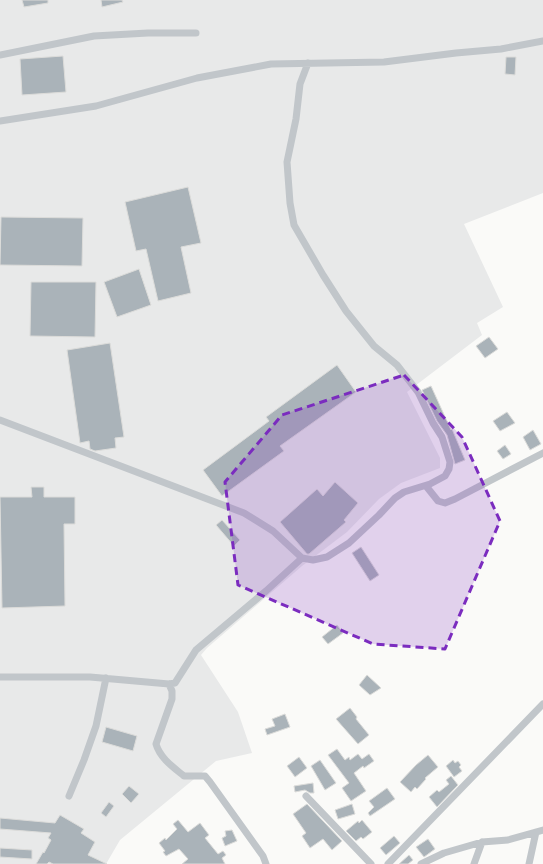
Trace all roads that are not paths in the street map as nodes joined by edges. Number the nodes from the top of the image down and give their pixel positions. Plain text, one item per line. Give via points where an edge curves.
1 (196, 33) dead end
2 (543, 41) edge
3 (0, 55) edge
4 (308, 63) junction
5 (0, 121) edge
6 (0, 420) edge
7 (543, 452) edge
8 (426, 486) junction
9 (302, 558) junction
10 (0, 677) edge
11 (106, 678) junction
12 (169, 684) junction
13 (543, 704) edge
14 (68, 796) dead end
15 (306, 796) dead end
16 (539, 831) edge
17 (482, 842) junction
18 (266, 864) edge
19 (371, 864) edge
20 (388, 864) edge
21 (421, 864) edge
22 (474, 864) edge
23 (529, 864) edge

1 - 3 street via 94,36
2 - 4 street via 501,49 384,62
4 - 5 street via 252,67 197,78 96,106
4 - 8 street via 300,84 287,162 294,225 346,311 374,346 407,377 442,437 450,462 449,468 445,476
6 - 9 street via 244,513 273,531
7 - 8 street via 445,503 438,501
8 - 9 street via 404,492 395,498 349,543 327,557 313,560
9 - 12 street via 196,650 175,683
10 - 11 street
11 - 12 street
11 - 14 street via 96,726
12 - 18 street via 172,700 156,744 158,751 184,776 205,776 263,856
13 - 20 street
15 - 19 street
16 - 17 street via 508,840
16 - 23 street
17 - 21 street via 444,853
17 - 22 street

